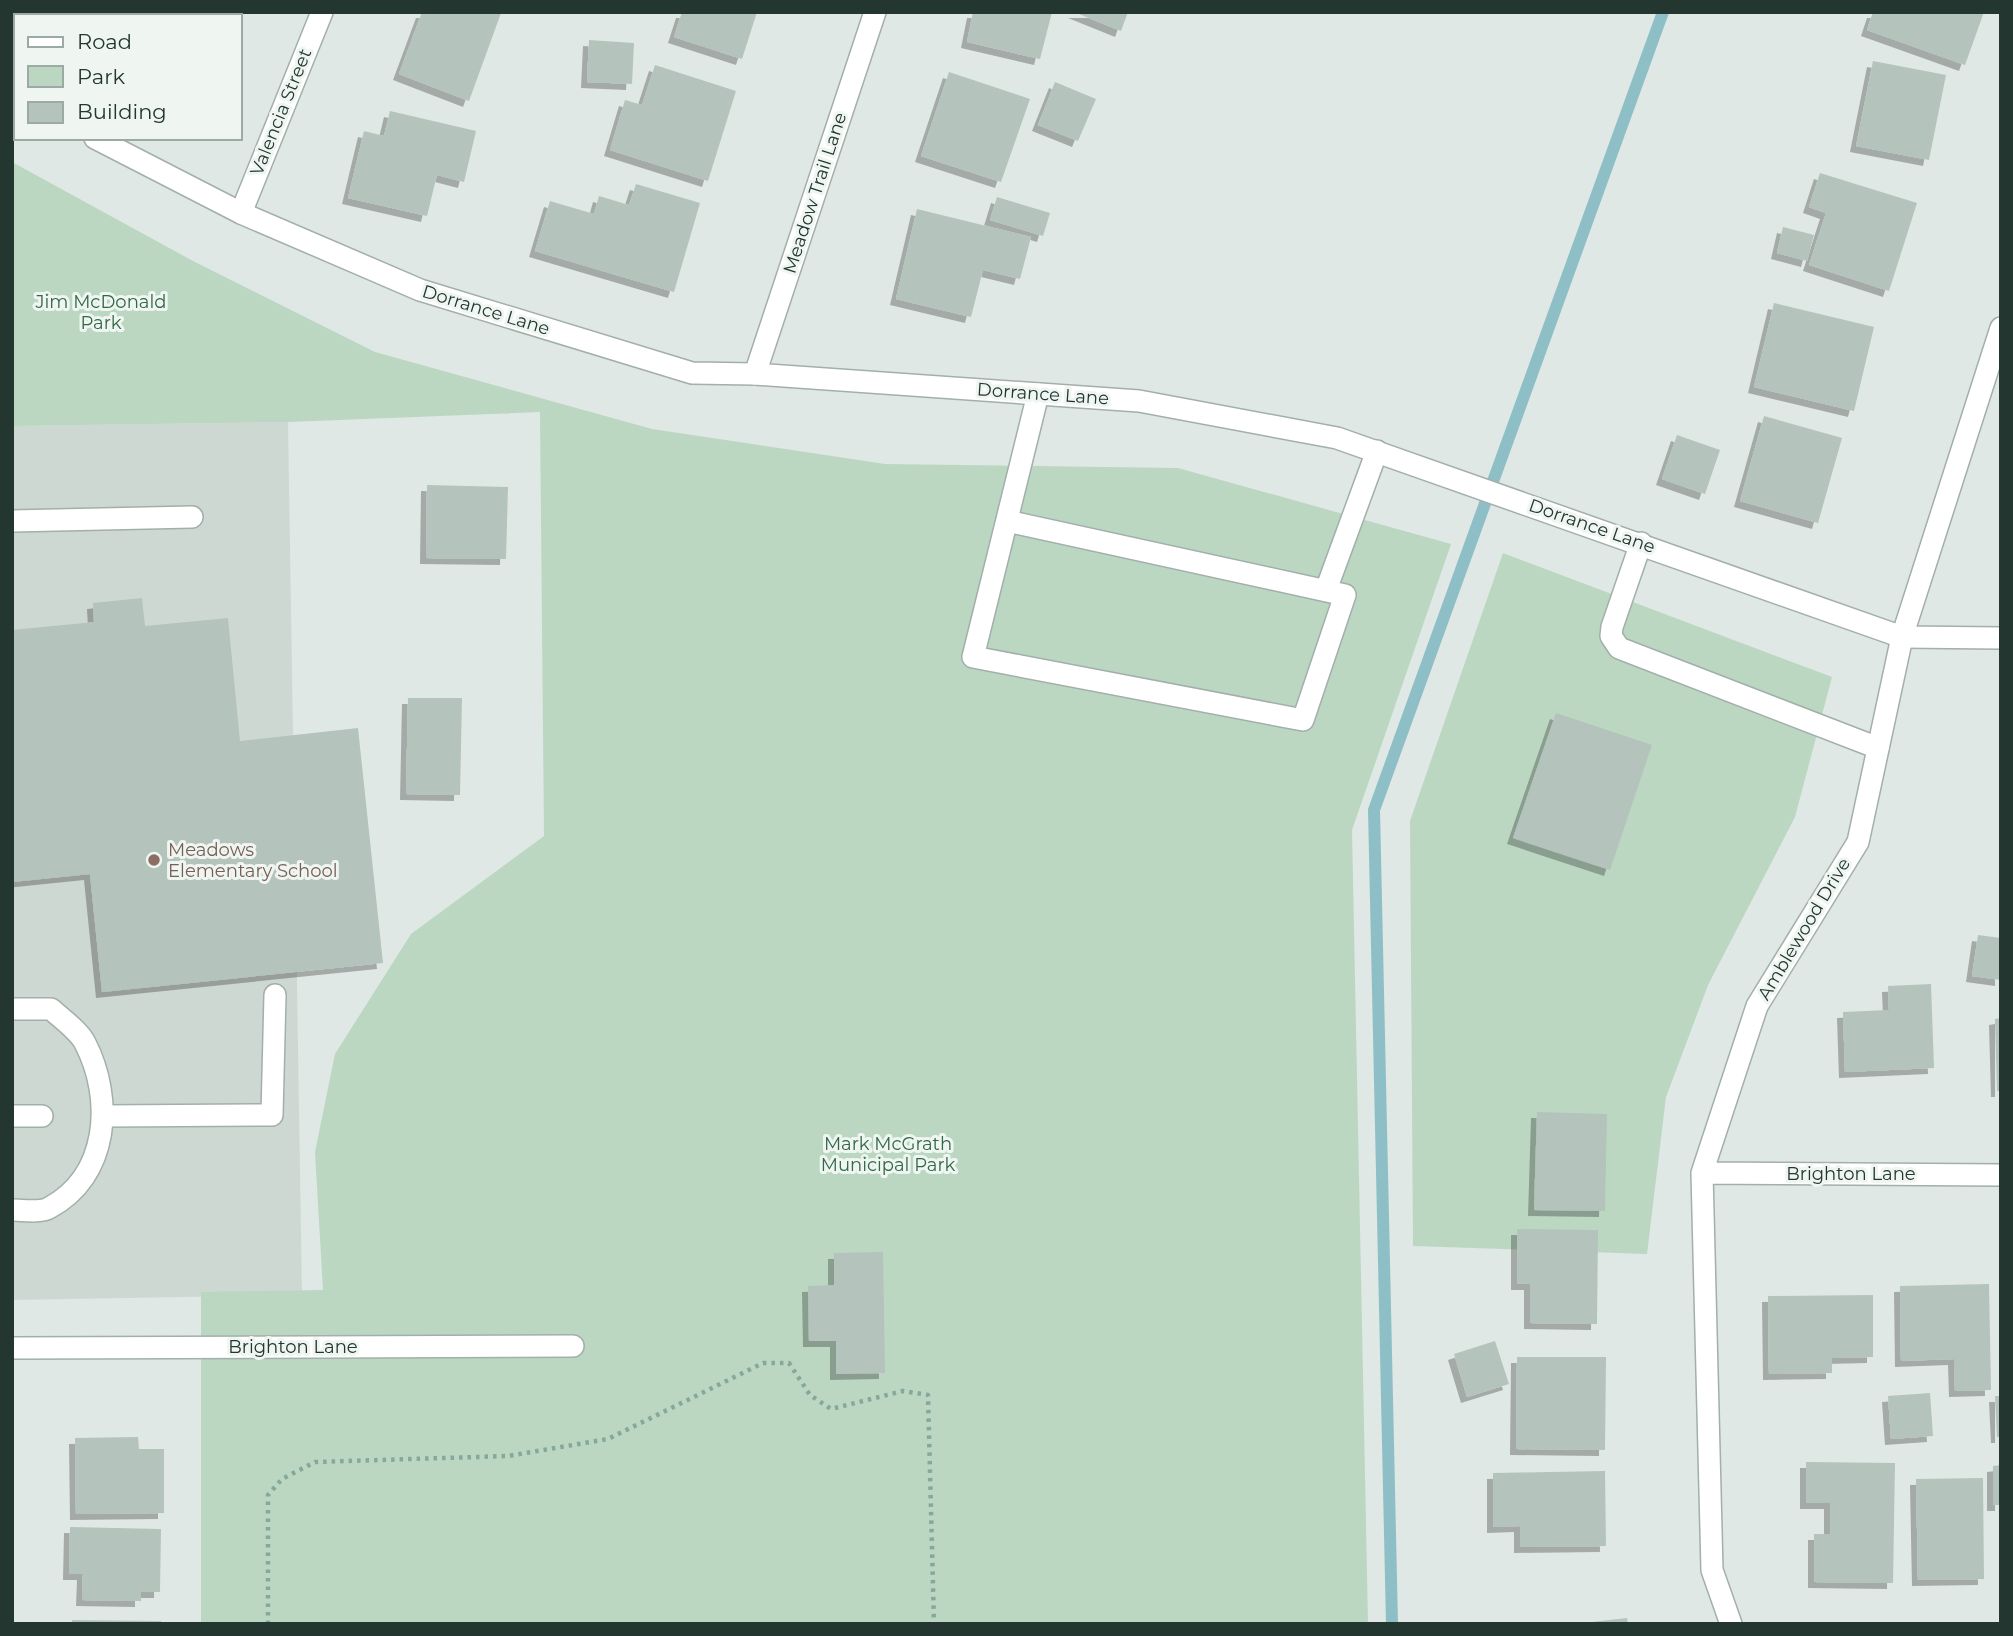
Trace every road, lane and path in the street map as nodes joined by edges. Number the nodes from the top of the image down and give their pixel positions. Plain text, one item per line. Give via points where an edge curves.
1 (322, 12) edge
2 (875, 12) edge
3 (99, 140) edge
4 (241, 213) junction
5 (2001, 328) edge
6 (755, 374) junction
7 (1038, 394) junction
8 (1377, 451) junction
9 (192, 517) dead end
10 (12, 521) edge
11 (1007, 521) junction
12 (1642, 543) junction
13 (1326, 590) junction
14 (1902, 637) junction
15 (2001, 638) edge
16 (1878, 748) junction
17 (275, 995) dead end
18 (12, 1009) edge
19 (12, 1116) edge
20 (42, 1116) dead end
21 (104, 1116) junction
22 (1702, 1173) junction
23 (2001, 1175) edge
24 (12, 1210) edge
25 (573, 1346) dead end
26 (12, 1348) edge
27 (268, 1624) edge
28 (934, 1624) edge
29 (1731, 1624) edge

1 - 4 street, Valencia Street
2 - 6 street, Meadow Trail Lane
3 - 4 street, Dorrance Lane
4 - 6 street, Dorrance Lane via 420,290 692,373
5 - 14 street, Amblewood Drive
6 - 7 street, Dorrance Lane
7 - 8 street, Dorrance Lane via 1139,401 1337,438
7 - 11 street
8 - 12 street, Dorrance Lane
8 - 13 street
9 - 10 street
11 - 13 street
11 - 13 street via 973,657 1303,720 1346,595
12 - 14 street, Dorrance Lane
12 - 16 street via 1612,627 1611,636 1619,648
14 - 15 street, Dorrance Lane
14 - 16 street, Amblewood Drive
16 - 22 street, Amblewood Drive via 1858,842 1757,1006
17 - 21 street via 272,1115
18 - 21 street via 51,1009 85,1042 102,1093
19 - 20 street
21 - 24 street via 98,1152 81,1184 47,1210
22 - 23 street, Brighton Lane
22 - 29 street, Amblewood Drive via 1712,1570
25 - 26 street, Brighton Lane
27 - 28 path via 268,1495 282,1479 315,1462 508,1456 608,1439 763,1363 789,1363 810,1395 831,1409 903,1391 928,1395

